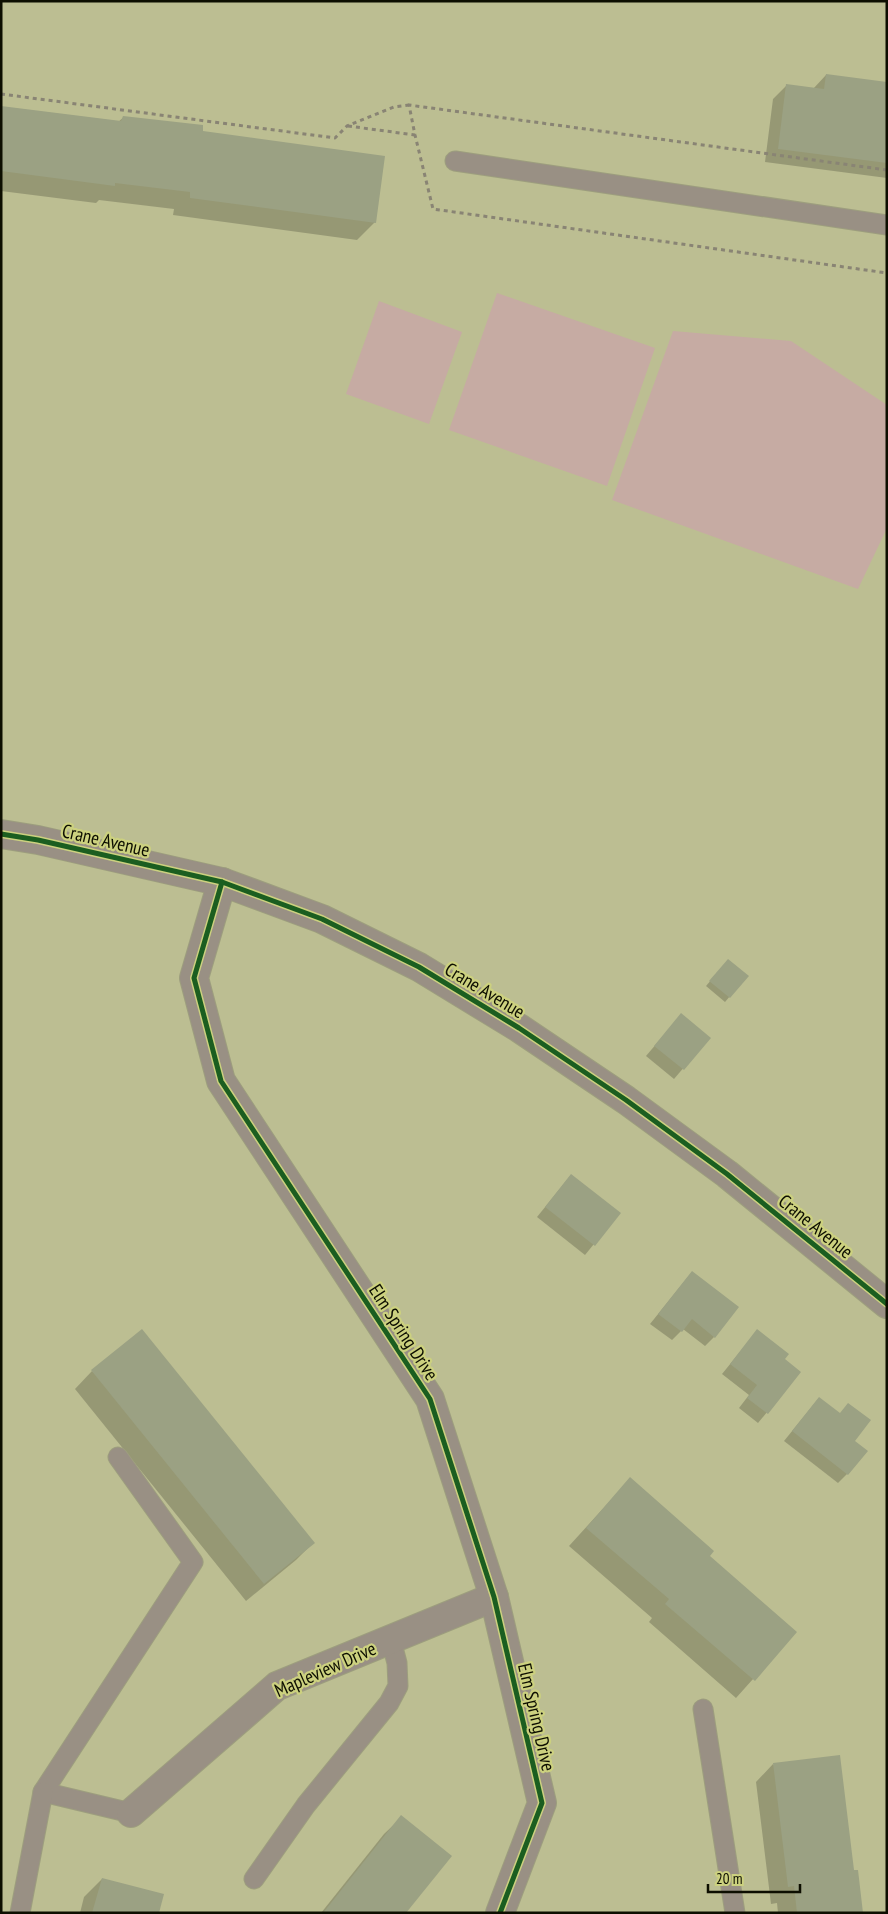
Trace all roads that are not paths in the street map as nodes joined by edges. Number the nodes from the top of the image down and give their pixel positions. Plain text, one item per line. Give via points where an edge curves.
1 (455, 161) dead end
2 (887, 225) edge
3 (1, 834) edge
4 (222, 882) junction
5 (887, 1304) edge
6 (118, 1457) dead end
7 (494, 1598) junction
8 (391, 1640) junction
9 (703, 1709) dead end
10 (43, 1792) junction
11 (130, 1813) joint
12 (254, 1878) dead end
13 (20, 1913) edge
14 (500, 1913) edge
15 (735, 1913) edge

1 - 2 lane
3 - 4 street, Crane Avenue
4 - 5 street, Crane Avenue via 322,919 418,967 519,1028 626,1100 727,1174
4 - 7 street, Elm Spring Drive via 194,978 221,1081 430,1399
6 - 10 lane via 193,1562
7 - 8 street, Mapleview Drive
7 - 14 street, Elm Spring Drive via 542,1802
8 - 11 street, Mapleview Drive via 277,1686
8 - 12 lane via 398,1686 390,1703 306,1805
9 - 15 lane
10 - 11 lane
10 - 13 lane

